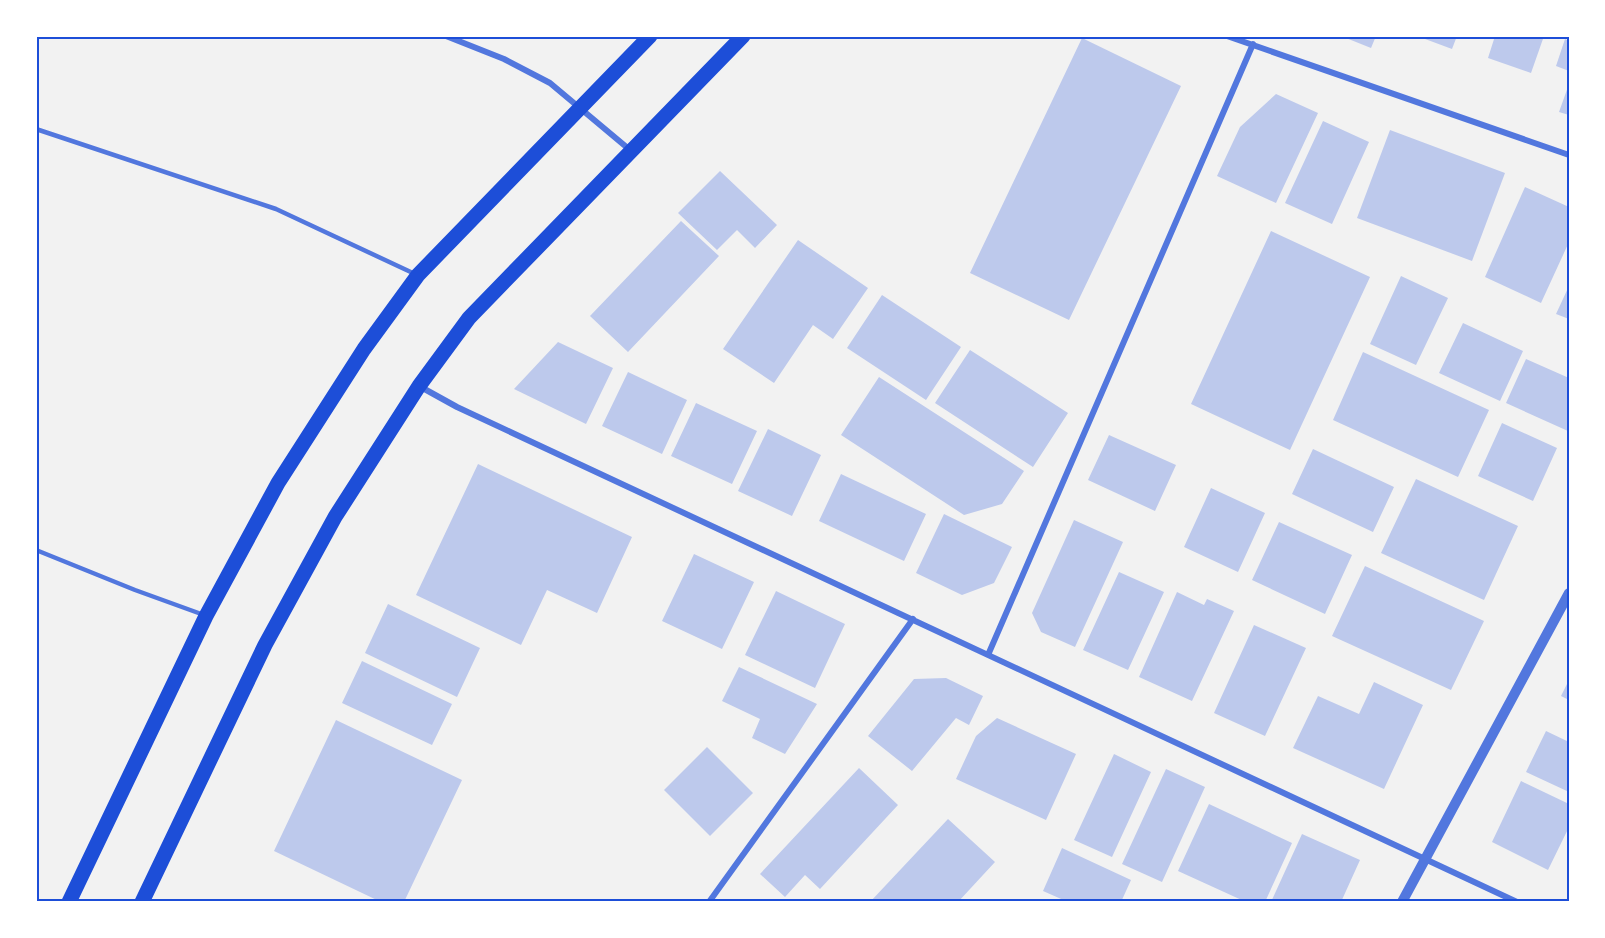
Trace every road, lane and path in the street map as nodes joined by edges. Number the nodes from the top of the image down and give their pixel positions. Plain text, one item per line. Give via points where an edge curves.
1 (446, 36) edge
2 (650, 36) edge
3 (743, 36) edge
4 (1227, 36) edge
5 (1253, 45) junction
6 (579, 108) junction
7 (36, 129) edge
8 (630, 150) junction
9 (1569, 155) edge
10 (418, 275) junction
11 (419, 386) junction
12 (36, 550) edge
13 (1569, 593) edge
14 (206, 616) junction
15 (913, 620) junction
16 (988, 655) junction
17 (1424, 859) junction
18 (69, 902) edge
19 (142, 902) edge
20 (709, 902) edge
21 (1402, 902) edge
22 (1517, 902) edge

1 - 6 street via 550,83
2 - 6 main road
3 - 8 main road
4 - 5 street
5 - 9 street
5 - 16 street
6 - 8 street
6 - 10 main road
7 - 10 lane via 276,209
8 - 11 main road via 469,318
10 - 14 main road via 364,349 278,483
11 - 15 street
11 - 19 main road via 335,517 270,635
12 - 14 lane
13 - 17 street
14 - 18 main road
15 - 16 street
15 - 20 street
16 - 17 street
17 - 21 street
17 - 22 street

